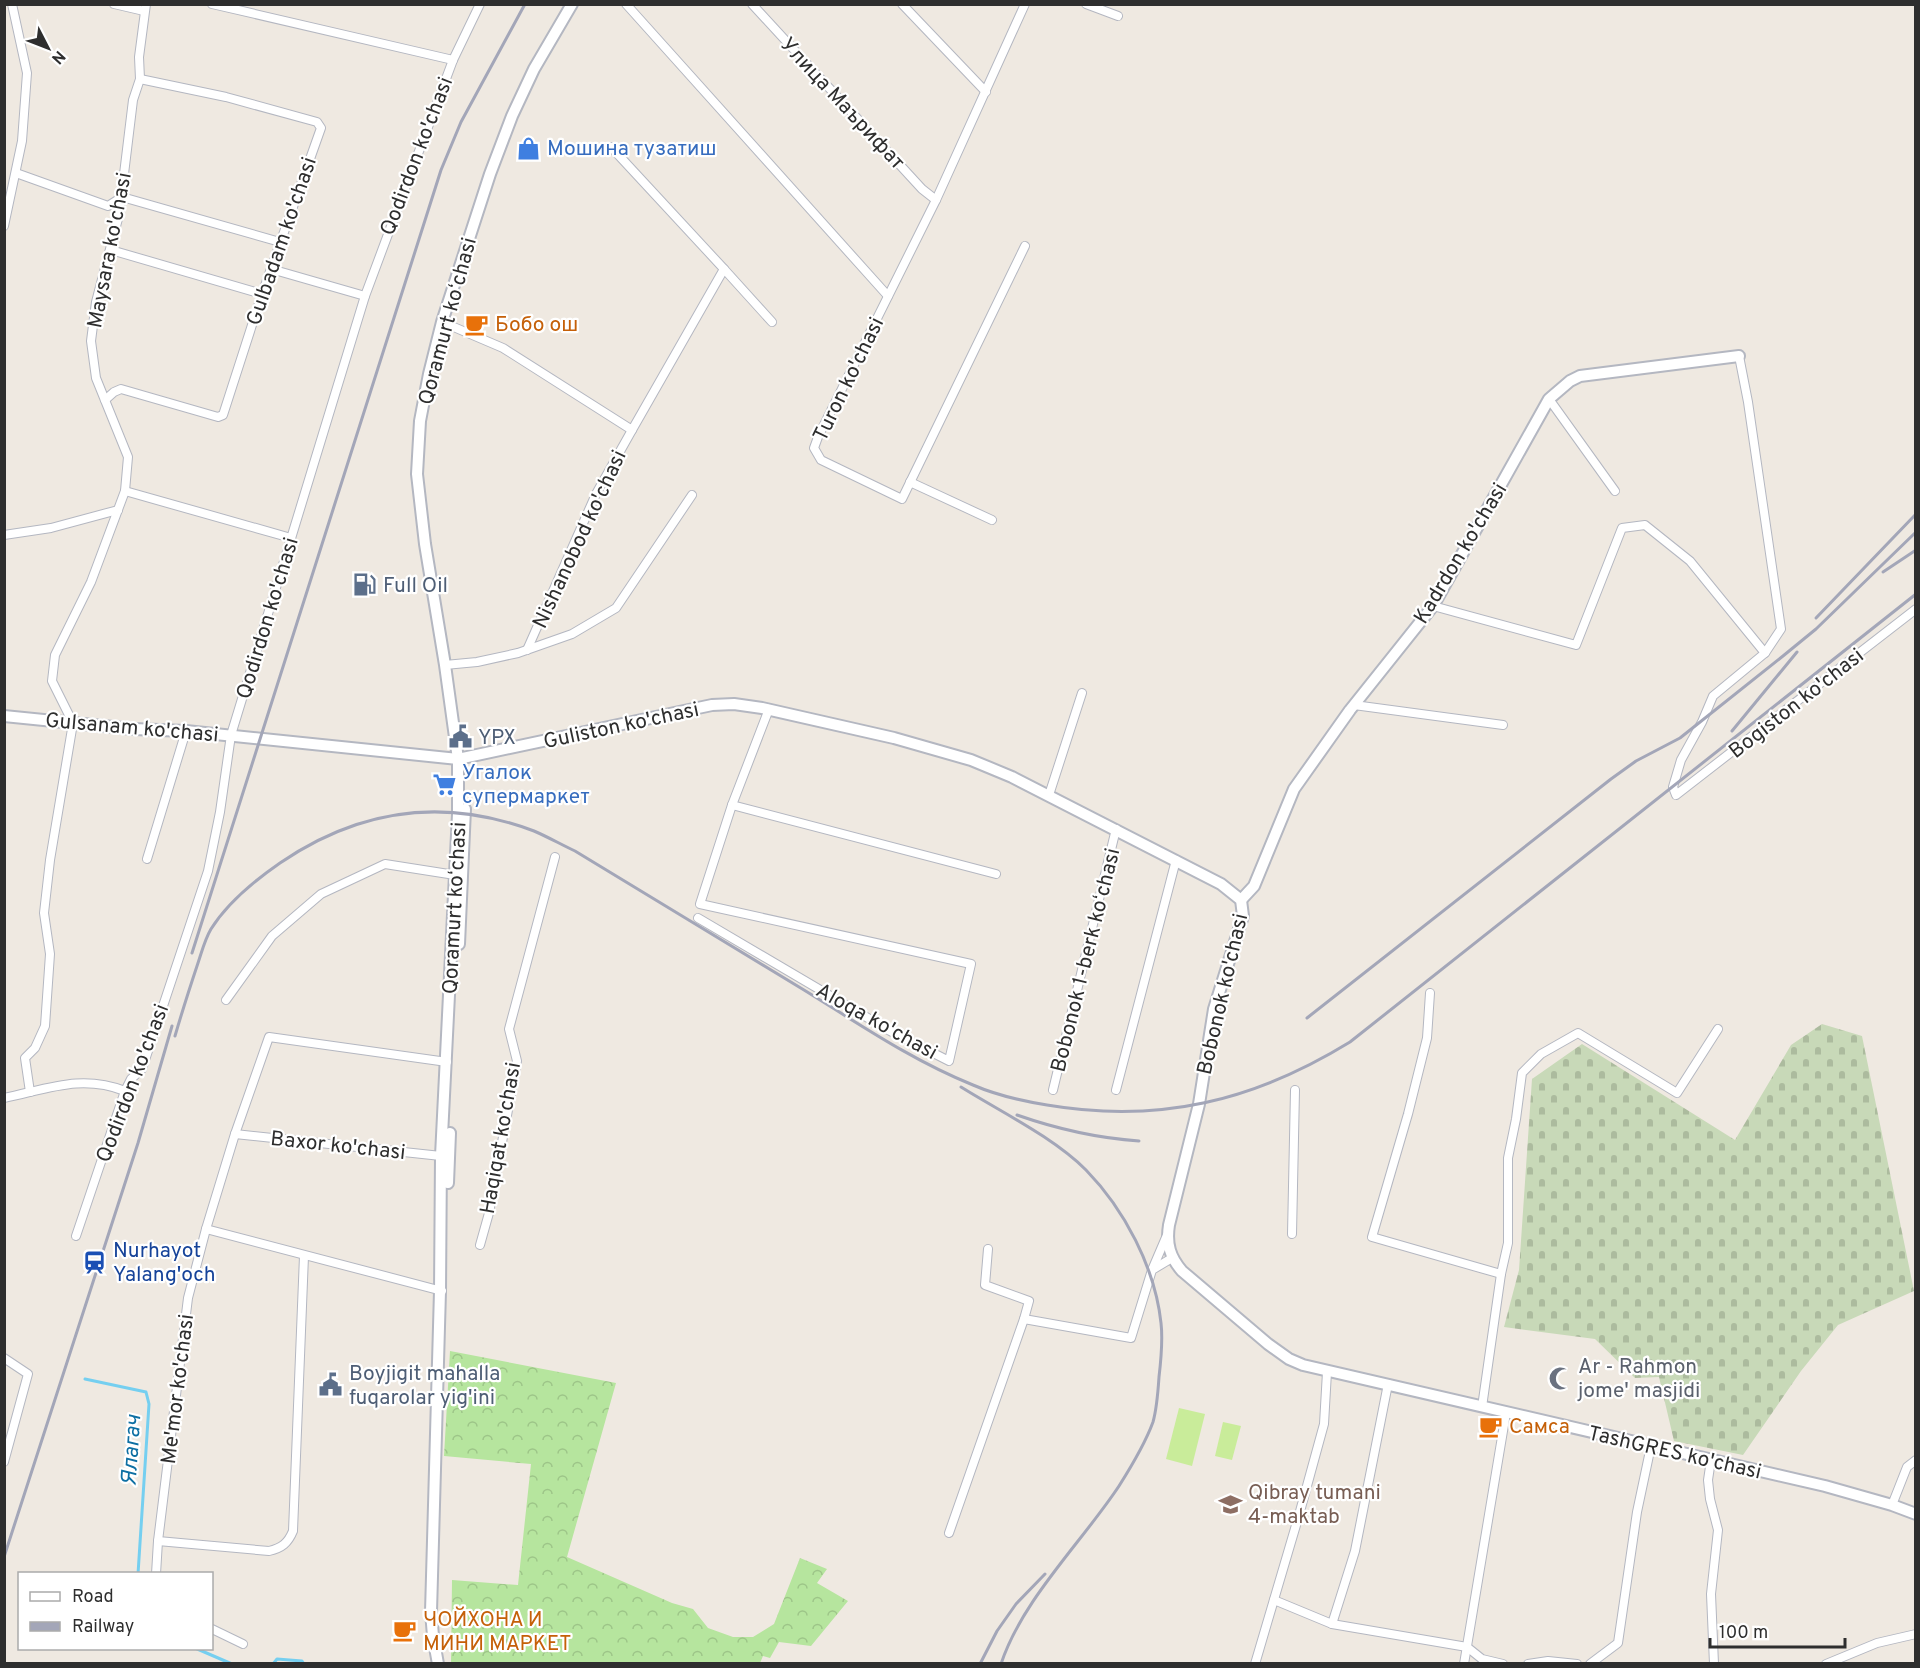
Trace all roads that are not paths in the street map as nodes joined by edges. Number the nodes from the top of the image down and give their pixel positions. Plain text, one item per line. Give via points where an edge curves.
1 (12, 4) edge
2 (114, 4) edge
3 (212, 4) edge
4 (480, 4) edge
5 (572, 4) edge
6 (577, 4) edge
7 (626, 4) edge
8 (752, 4) edge
9 (902, 4) edge
10 (1025, 4) edge
11 (1086, 4) edge
12 (145, 8) edge
13 (1118, 16) dead end
14 (453, 60) junction
15 (140, 79) junction
16 (986, 92) junction
17 (611, 147) dead end
18 (16, 173) junction
19 (122, 197) junction
20 (936, 200) junction
21 (4, 226) edge
22 (280, 242) junction
23 (1025, 246) dead end
24 (111, 250) junction
25 (271, 269) junction
26 (724, 269) junction
27 (262, 294) junction
28 (364, 296) junction
29 (888, 296) junction
30 (772, 322) dead end
31 (445, 323) junction
32 (1739, 356) joint
33 (1549, 399) junction
34 (105, 400) junction
35 (632, 430) junction
36 (910, 482) junction
37 (124, 491) junction
38 (1615, 491) dead end
39 (692, 495) dead end
40 (118, 510) junction
41 (992, 520) dead end
42 (4, 535) edge
43 (291, 538) junction
44 (1433, 606) junction
45 (1916, 609) edge
46 (527, 650) junction
47 (1765, 653) junction
48 (448, 665) junction
49 (1082, 693) dead end
50 (1354, 705) junction
51 (769, 709) junction
52 (4, 716) edge
53 (73, 723) junction
54 (1503, 725) dead end
55 (186, 731) junction
56 (231, 735) junction
57 (260, 740) joint
58 (461, 758) junction
59 (1049, 795) junction
60 (732, 805) junction
61 (1116, 829) junction
62 (555, 857) dead end
63 (147, 860) dead end
64 (1176, 860) junction
65 (996, 874) dead end
66 (455, 875) junction
67 (1241, 900) junction
68 (698, 918) dead end
69 (1430, 993) dead end
70 (226, 1000) dead end
71 (1718, 1029) dead end
72 (447, 1062) junction
73 (1053, 1090) dead end
74 (1116, 1090) dead end
75 (1295, 1090) dead end
76 (125, 1091) junction
77 (30, 1092) junction
78 (4, 1098) edge
79 (235, 1134) junction
80 (441, 1156) junction
81 (206, 1229) junction
82 (1168, 1234) junction
83 (1292, 1234) dead end
84 (76, 1236) dead end
85 (480, 1245) dead end
86 (988, 1249) dead end
87 (304, 1256) junction
88 (1172, 1258) junction
89 (1152, 1270) junction
90 (1501, 1274) junction
91 (442, 1291) junction
92 (1024, 1319) junction
93 (4, 1358) edge
94 (1327, 1372) junction
95 (1388, 1384) junction
96 (1482, 1407) junction
97 (1506, 1413) junction
98 (1651, 1446) junction
99 (1711, 1460) junction
100 (1916, 1460) edge
101 (4, 1462) edge
102 (1892, 1505) junction
103 (1916, 1514) edge
104 (949, 1533) dead end
105 (158, 1540) junction
106 (156, 1572) edge
107 (1274, 1600) junction
108 (1332, 1624) junction
109 (213, 1629) edge
110 (1916, 1634) edge
111 (243, 1644) dead end
112 (1467, 1647) junction
113 (438, 1661) edge
114 (1255, 1664) edge
115 (1464, 1664) edge
116 (1503, 1664) edge
117 (1528, 1664) edge
118 (1577, 1664) edge
119 (1590, 1664) edge
120 (1714, 1664) edge
121 (1826, 1664) edge

1 - 18 street via 27,73
2 - 12 street
3 - 14 street
4 - 14 street, Qodirdon ko'chasi
5 - 31 main road, Qoramurt koʻchasi via 512,116 490,174
6 - 31 main road, Qoramurt koʻchasi via 537,72 517,117
7 - 29 street
8 - 20 street, Улица Маърифат via 921,189
9 - 16 street
10 - 16 street, Turon ko'chasi
11 - 13 street
12 - 15 street, Maysara ko'chasi
14 - 28 street, Qodirdon ko'chasi
15 - 19 street, Maysara ko'chasi via 133,100
15 - 22 street, Gulbadam ko'chasi via 226,97 320,124
16 - 20 street, Turon ko'chasi
17 - 26 street
18 - 19 street via 108,206
18 - 21 street
19 - 22 street
19 - 24 street, Maysara ko'chasi
20 - 29 street, Turon ko'chasi
22 - 25 street, Gulbadam ko'chasi
23 - 36 street
24 - 27 street
24 - 34 street, Maysara ko'chasi via 96,302 91,341 96,378
25 - 27 street, Gulbadam ko'chasi
25 - 28 street
26 - 30 street
26 - 35 street, Nishanobod ko'chasi
27 - 34 street, Gulbadam ko'chasi via 221,417 122,389
28 - 43 street, Qodirdon ko'chasi
29 - 36 street, Turon ko'chasi via 814,448 821,460 902,499
31 - 35 street, Nishanobod ko'chasi via 503,348
31 - 48 main road, Qoramurt koʻchasi via 422,410 417,465 425,544
32 - 33 main road, Kadrdon ko'chasi via 1580,376
32 - 47 street via 1781,629
33 - 38 street
33 - 44 main road, Kadrdon ko'chasi
34 - 37 street, Maysara ko'chasi via 128,457
35 - 46 street, Nishanobod ko'chasi via 596,494
36 - 41 street
37 - 40 street, Maysara ko'chasi
37 - 43 street
39 - 46 street via 616,608 572,634
40 - 42 street via 51,528
40 - 53 street, Maysara ko'chasi via 92,582 55,655 52,681
43 - 56 street, Qodirdon ko'chasi
44 - 47 street via 1576,645 1622,528 1645,525 1690,561
44 - 50 main road, Kadrdon ko'chasi
45 - 47 street, Bogiston ko'chasi via 1676,795 1673,787 1681,760 1713,696
46 - 48 street
48 - 58 main road, Qoramurt koʻchasi
49 - 59 street
50 - 54 street
50 - 67 main road, Kadrdon ko'chasi via 1294,789 1254,886
51 - 58 main road, Guliston ko'chasi via 712,705
51 - 59 main road, Bobonok ko'chasi via 955,754
51 - 60 street
52 - 53 main road, Gulsanam ko'chasi
53 - 55 main road, Gulsanam ko'chasi
53 - 77 street via 44,913 50,954 45,1026 26,1058
55 - 56 main road, Gulsanam ko'chasi
55 - 63 street
56 - 57 main road, Gulsanam ko'chasi
56 - 76 street, Qodirdon ko'chasi via 208,871 142,1069
57 - 58 main road, Guliston ko'chasi
58 - 66 main road, Qoramurt koʻchasi
58 - 91 main road, Qoramurt koʻchasi via 464,874
59 - 61 main road, Bobonok ko'chasi
60 - 65 street
60 - 68 street, Aloqa ko'chasi via 700,904 970,964 949,1061 890,1031
61 - 64 main road, Bobonok ko'chasi
61 - 73 street, Bobonok 1-berk koʻchasi
62 - 85 street, Haqiqat ko'chasi via 509,1029 517,1061
64 - 67 main road, Bobonok ko'chasi via 1221,884
64 - 74 street
66 - 70 street via 385,864 321,894 272,936
66 - 72 main road, Qoramurt koʻchasi
67 - 82 main road, Bobonok ko'chasi via 1243,916 1214,1009 1198,1104
69 - 90 street via 1427,1038 1372,1237
71 - 90 street via 1677,1094 1578,1033 1541,1054 1522,1073 1508,1158 1508,1243
72 - 79 street, Me'mor ko'chasi via 269,1037
72 - 80 main road, Qoramurt koʻchasi
75 - 83 street
76 - 77 street via 83,1082
76 - 84 street, Qodirdon ko'chasi
77 - 78 street
79 - 80 street, Baxor ko'chasi
79 - 81 street, Me'mor ko'chasi
80 - 91 main road, Qoramurt koʻchasi
81 - 87 street
81 - 105 street, Me'mor ko'chasi via 188,1298
82 - 88 main road, Bobonok ko'chasi
82 - 89 street
86 - 92 street via 985,1285 1029,1301
87 - 91 street
87 - 105 street via 293,1531 289,1541 269,1551
88 - 89 street
88 - 94 main road via 1182,1271 1275,1349 1296,1362
89 - 92 street via 1131,1338
90 - 96 street
91 - 113 main road, Qoramurt koʻchasi via 432,1566 432,1624
92 - 104 street
93 - 101 street via 28,1374
94 - 95 main road, TashGRES ko'chasi
94 - 107 street via 1324,1424
95 - 96 main road, TashGRES ko'chasi
95 - 108 street via 1355,1551
96 - 97 main road, TashGRES ko'chasi
97 - 98 main road, TashGRES ko'chasi
97 - 112 street
98 - 99 main road, TashGRES ko'chasi
98 - 119 street via 1618,1643
99 - 102 main road, TashGRES ko'chasi
99 - 120 street via 1708,1480 1718,1530 1711,1594
100 - 102 street via 1907,1467
102 - 103 main road, TashGRES ko'chasi
105 - 106 street, Me'mor ko'chasi
107 - 108 street
107 - 114 street
108 - 112 street
109 - 111 street
110 - 121 street via 1876,1643
112 - 115 street
112 - 116 street via 1482,1659
117 - 118 street

